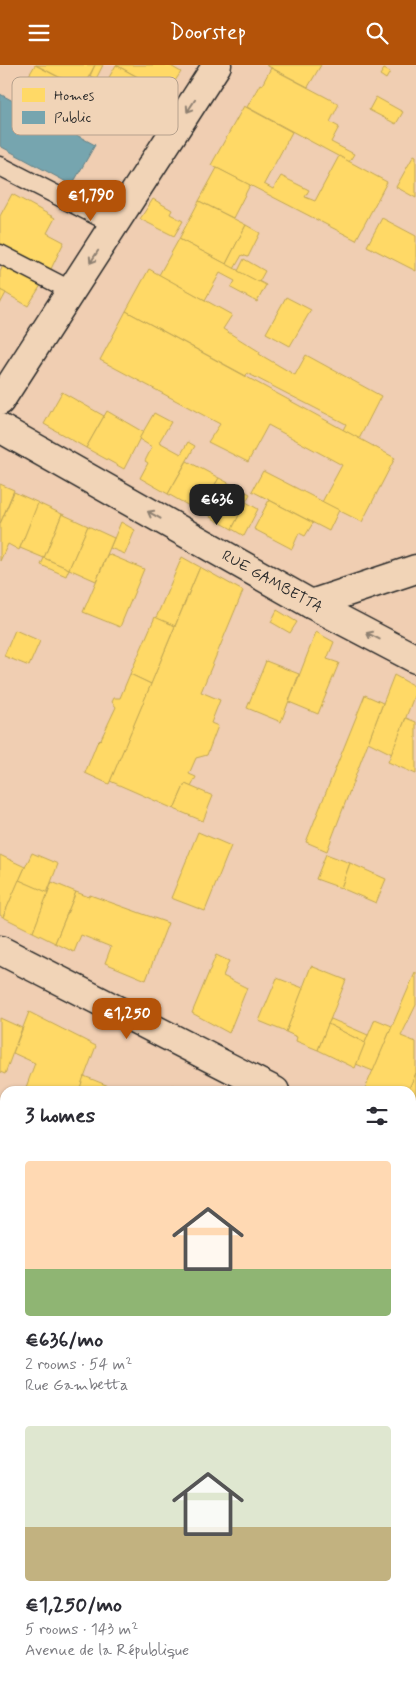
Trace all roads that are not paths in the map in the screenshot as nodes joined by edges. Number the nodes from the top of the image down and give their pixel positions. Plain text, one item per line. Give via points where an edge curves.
1 (217, 65) edge
2 (178, 126) edge
3 (172, 135) edge
4 (0, 166) edge
5 (115, 225) junction
6 (0, 254) edge
7 (72, 291) junction
8 (0, 401) edge
9 (0, 429) edge
10 (416, 569) edge
11 (312, 604) junction
12 (416, 659) edge
13 (0, 949) edge
14 (265, 1086) edge

1 -> 2 street
3 -> 5 street
4 - 5 lane
5 -> 7 street
6 - 7 lane
7 - 8 street
11 -> 9 street, RUE GAMBETTA
10 - 11 street
12 -> 11 street, RUE GAMBETTA
13 - 14 street

